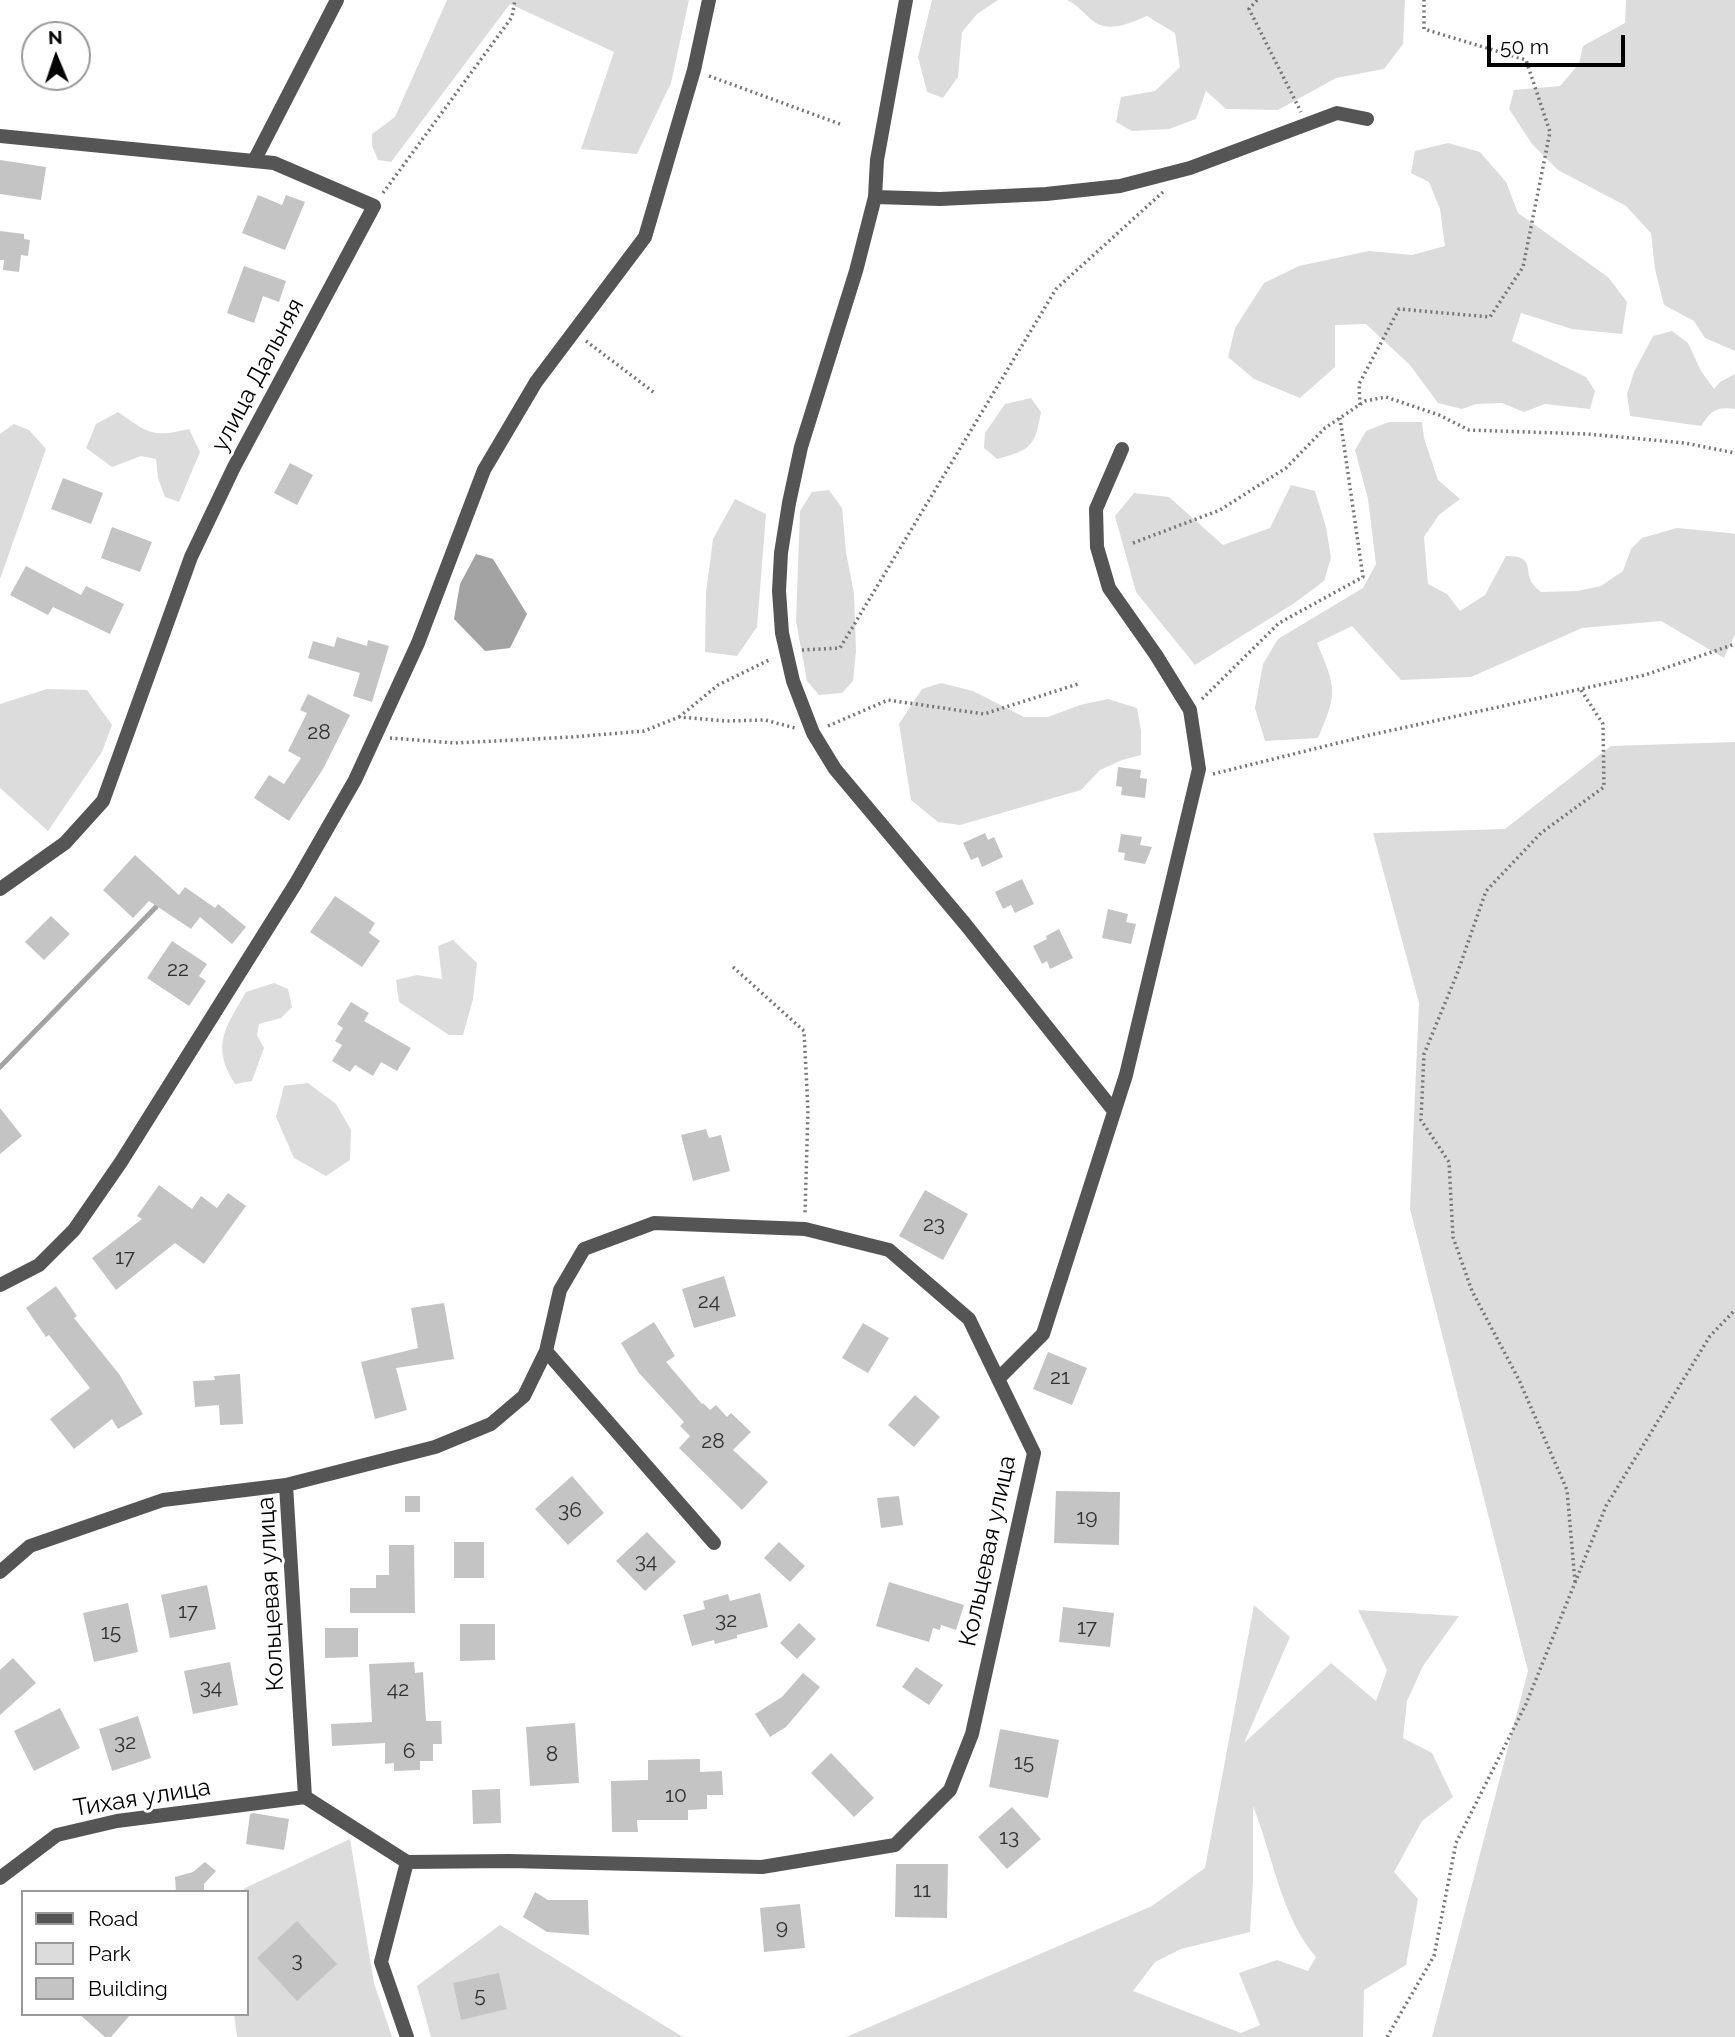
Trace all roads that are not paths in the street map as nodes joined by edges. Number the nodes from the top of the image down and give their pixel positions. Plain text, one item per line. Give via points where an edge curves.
1 (337, 0) edge
2 (709, 0) edge
3 (906, 0) edge
4 (1367, 119) dead end
5 (0, 136) edge
6 (254, 161) junction
7 (875, 197) junction
8 (1122, 449) dead end
9 (0, 890) edge
10 (1114, 1111) junction
11 (0, 1285) edge
12 (546, 1351) junction
13 (998, 1379) junction
14 (286, 1486) junction
15 (714, 1543) dead end
16 (0, 1572) edge
17 (305, 1797) junction
18 (407, 1863) junction
19 (0, 1878) edge
20 (407, 2037) edge

1 - 6 street
2 - 11 street via 694,70 645,237 536,382 484,470 418,643 355,780 296,883 74,1230 38,1265
3 - 7 street via 877,160
4 - 7 street via 1338,113 1190,167 1120,186 940,199
5 - 6 street
6 - 9 street, улица Дальняя via 274,163 374,206 191,557 103,801 65,843
7 - 10 street via 801,447 789,503 779,591 793,681 813,733 841,777
8 - 10 street via 1096,509 1097,547 1109,589 1190,710 1199,769
10 - 13 street via 1043,1334
12 - 13 street, Кольцевая улица via 560,1290 584,1249 654,1223 805,1229 889,1250 969,1319
12 - 14 street, Кольцевая улица via 524,1396 491,1424 436,1447
12 - 15 street
13 - 18 street, Кольцевая улица via 1034,1453 972,1734 950,1790 895,1845 762,1867
14 - 16 street via 163,1500 30,1546
14 - 17 street, Кольцевая улица
17 - 18 street
17 - 19 street, Тихая улица via 117,1821 57,1835
18 - 20 street via 381,1962

